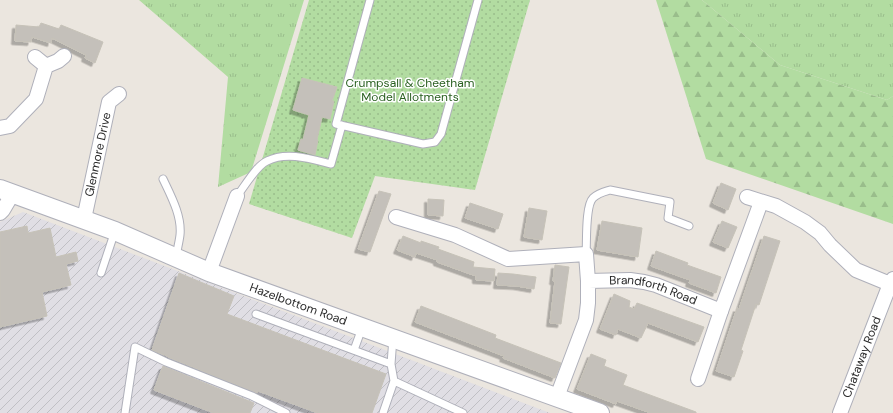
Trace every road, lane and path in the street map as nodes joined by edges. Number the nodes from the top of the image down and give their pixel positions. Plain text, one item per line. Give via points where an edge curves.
1 (370, 0) edge
2 (478, 0) edge
3 (64, 56) dead end
4 (35, 57) dead end
5 (46, 66) junction
6 (119, 94) dead end
7 (342, 125) junction
8 (0, 128) edge
9 (163, 179) dead end
10 (6, 191) edge
11 (237, 196) joint
12 (0, 213) edge
13 (396, 217) dead end
14 (84, 219) junction
15 (689, 226) dead end
16 (115, 231) junction
17 (586, 254) junction
18 (176, 257) junction
19 (209, 272) junction
20 (101, 273) dead end
21 (588, 281) junction
22 (891, 281) edge
23 (721, 311) junction
24 (256, 314) dead end
25 (362, 327) junction
26 (392, 338) junction
27 (354, 350) junction
28 (391, 364) junction
29 (698, 379) dead end
30 (394, 381) junction
31 (557, 397) junction
32 (578, 409) edge
33 (283, 412) edge
34 (126, 413) edge
35 (383, 413) edge
36 (463, 413) edge
37 (600, 413) edge
38 (840, 413) edge

1 - 7 lane via 336,124
2 - 7 lane via 441,134 435,142 423,144
3 - 5 street
4 - 5 street
5 - 8 street via 36,99 10,126
6 - 14 street, Glenmore Drive via 109,102
7 - 11 lane via 331,164 299,156 267,161
9 - 18 lane via 178,221 180,234
10 - 12 street via 3,210
10 - 14 street, Hazelbottom Road
11 - 19 street
13 - 17 street via 455,235 508,259
14 - 16 street, Hazelbottom Road
15 - 17 lane via 668,218 670,202 610,190 601,192 592,199 589,207
16 - 18 street, Hazelbottom Road
16 - 20 lane
17 - 21 street
18 - 19 street, Hazelbottom Road
19 - 25 street, Hazelbottom Road
21 - 23 street, Brandforth Road via 644,282
21 - 31 street via 586,320
22 - 23 street via 856,270 820,233 805,222 776,206 754,199
22 - 38 street, Chataway Road
23 - 29 street
24 - 27 lane
25 - 26 street, Hazelbottom Road
25 - 27 lane
26 - 28 lane
26 - 31 street, Hazelbottom Road
27 - 28 lane
28 - 30 lane
30 - 35 lane
30 - 36 lane
31 - 32 street, Hazelbottom Road
32 - 37 street, Hazelbottom Road
33 - 34 lane via 252,396 135,347

